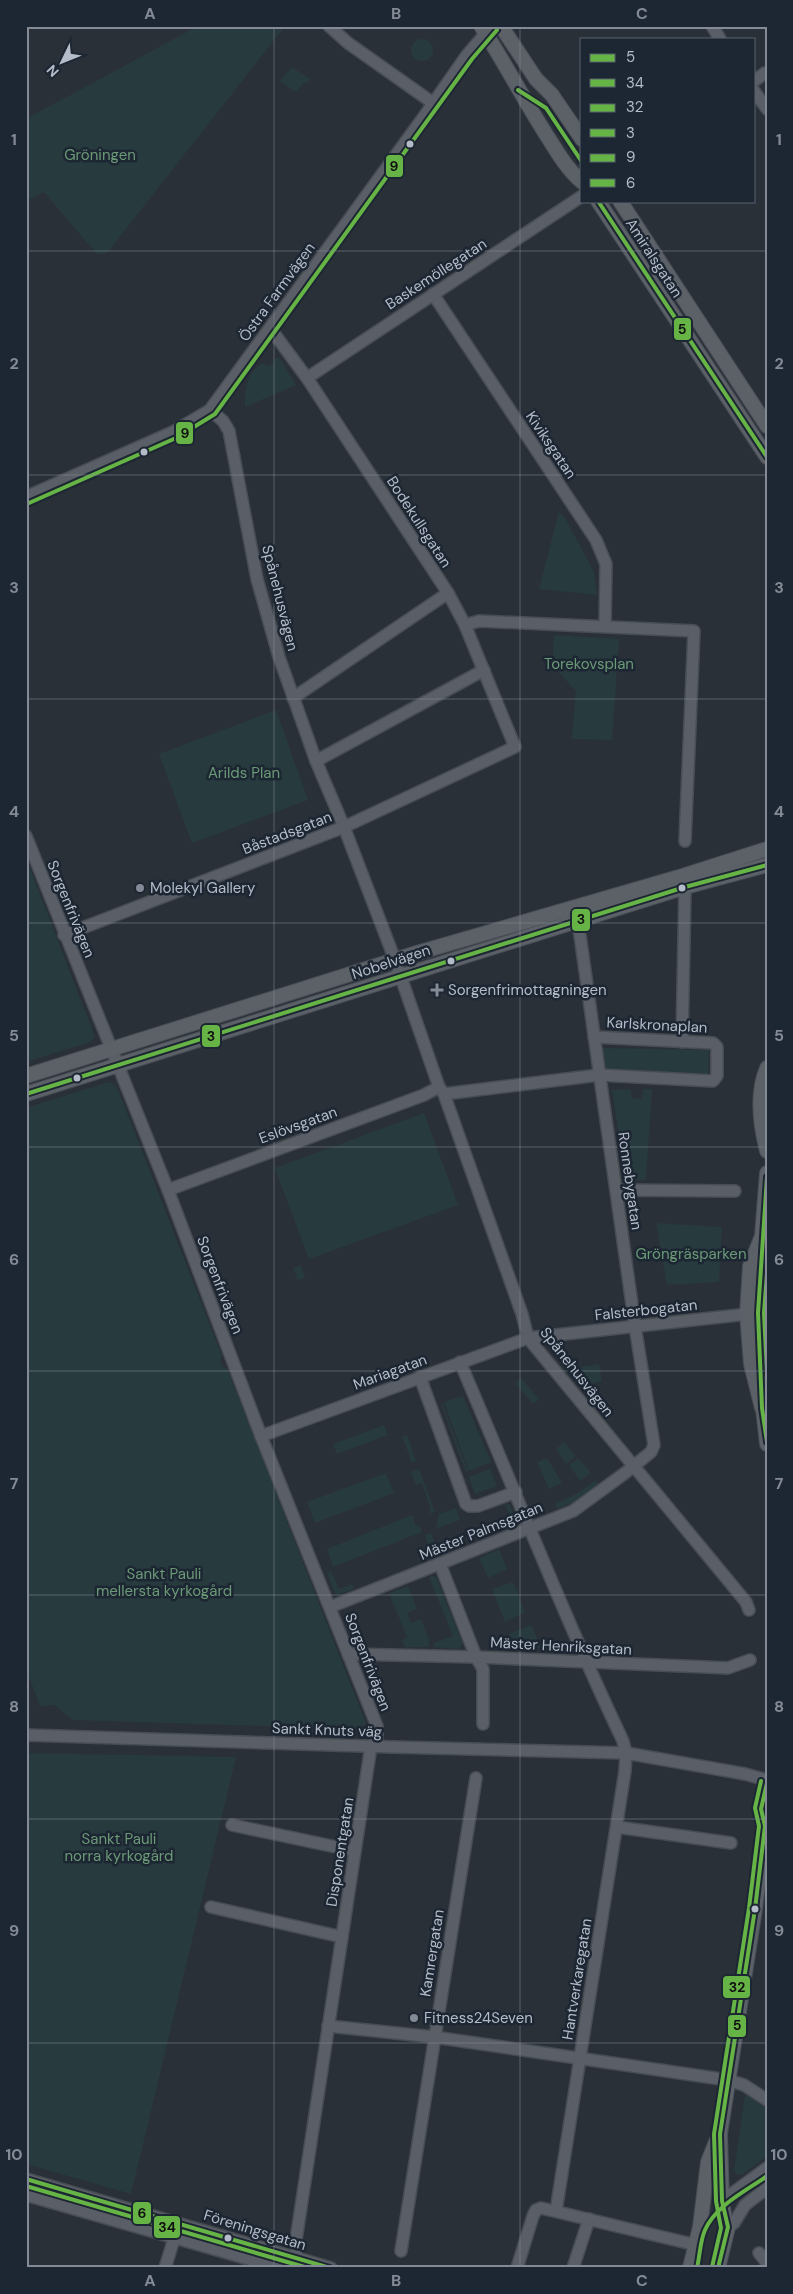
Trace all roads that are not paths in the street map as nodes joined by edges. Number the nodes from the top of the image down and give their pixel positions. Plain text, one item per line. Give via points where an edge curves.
1 (329, 26) edge
2 (712, 26) edge
3 (489, 28) edge
4 (719, 38) edge
5 (765, 73) dead end
6 (756, 80) edge
7 (756, 94) edge
8 (433, 103) junction
9 (767, 110) edge
10 (580, 136) edge
11 (580, 180) edge
12 (580, 197) edge
13 (599, 202) edge
14 (621, 202) edge
15 (433, 294) junction
16 (270, 328) junction
17 (307, 378) junction
18 (210, 410) junction
19 (767, 426) edge
20 (767, 457) edge
21 (26, 496) edge
22 (448, 594) junction
23 (466, 625) junction
24 (605, 626) junction
25 (484, 670) junction
26 (292, 698) junction
27 (515, 747) joint
28 (316, 761) junction
29 (344, 827) junction
30 (26, 836) edge
31 (684, 841) dead end
32 (767, 849) edge
33 (767, 865) edge
34 (684, 888) junction
35 (578, 921) junction
36 (64, 935) junction
37 (395, 960) junction
38 (400, 976) junction
39 (594, 1037) junction
40 (682, 1042) junction
41 (112, 1050) junction
42 (117, 1065) junction
43 (767, 1068) edge
44 (599, 1075) junction
45 (26, 1076) edge
46 (441, 1090) junction
47 (26, 1094) edge
48 (767, 1151) edge
49 (767, 1173) edge
50 (168, 1190) junction
51 (616, 1190) junction
52 (735, 1191) dead end
53 (762, 1236) junction
54 (767, 1253) edge
55 (757, 1313) edge
56 (635, 1326) junction
57 (528, 1338) junction
58 (460, 1362) junction
59 (420, 1377) junction
60 (767, 1378) edge
61 (762, 1408) junction
62 (262, 1436) junction
63 (767, 1444) edge
64 (633, 1466) junction
65 (516, 1492) junction
66 (531, 1526) junction
67 (440, 1564) junction
68 (330, 1607) junction
69 (749, 1610) dead end
70 (348, 1654) junction
71 (476, 1657) junction
72 (750, 1660) dead end
73 (586, 1662) junction
74 (483, 1724) dead end
75 (26, 1735) edge
76 (374, 1746) junction
77 (626, 1753) junction
78 (476, 1778) dead end
79 (767, 1781) edge
80 (232, 1825) dead end
81 (766, 1825) edge
82 (617, 1826) junction
83 (731, 1843) dead end
84 (355, 1851) junction
85 (211, 1907) dead end
86 (342, 1937) junction
87 (328, 2026) junction
88 (434, 2037) junction
89 (580, 2057) junction
90 (728, 2080) junction
91 (767, 2100) edge
92 (720, 2134) junction
93 (767, 2168) edge
94 (26, 2178) edge
95 (767, 2188) edge
96 (26, 2195) edge
97 (722, 2201) junction
98 (556, 2211) junction
99 (588, 2219) junction
100 (700, 2227) junction
101 (728, 2227) junction
102 (174, 2239) junction
103 (696, 2246) junction
104 (400, 2251) dead end
105 (759, 2253) dead end
106 (296, 2263) edge
107 (767, 2263) edge
108 (165, 2268) edge
109 (280, 2268) edge
110 (331, 2268) edge
111 (517, 2268) edge
112 (574, 2268) edge
113 (690, 2268) edge
114 (718, 2268) edge

1 - 8 street
2 - 4 street
3 - 8 street, Östra Farmvägen
3 - 10 main road via 552,95
3 - 11 main road via 536,120 569,170
5 - 6 street
7 - 9 street
8 - 16 street, Östra Farmvägen
12 - 15 street, Baskemöllegatan
13 - 20 main road, Amiralsgatan
14 - 19 main road, Amiralsgatan
15 - 17 street, Baskemöllegatan
15 - 24 street, Kiviksgatan via 596,540 606,564
16 - 17 street, Bodekullsgatan
16 - 18 street, Östra Farmvägen
17 - 22 street, Bodekullsgatan
18 - 21 street, Östra Farmvägen via 173,432
18 - 26 street, Spånehusvägen via 229,431 257,579
22 - 23 street, Bodekullsgatan
22 - 26 street
23 - 24 street via 480,620
23 - 25 street, Bodekullsgatan
24 - 31 street via 694,631
25 - 27 street, Bodekullsgatan
25 - 28 street
26 - 28 street, Spånehusvägen
27 - 29 street, Båstadsgatan
28 - 29 street, Spånehusvägen
29 - 36 street, Båstadsgatan
29 - 37 street, Spånehusvägen
30 - 36 street, Sorgenfrivägen
32 - 37 main road, Nobelvägen
33 - 34 main road, Nobelvägen
34 - 35 main road, Nobelvägen
34 - 40 street
35 - 38 main road, Nobelvägen
35 - 39 street, Ronnebygatan
36 - 41 street, Sorgenfrivägen
37 - 38 street, Spånehusvägen
37 - 41 main road, Nobelvägen
38 - 42 main road, Nobelvägen
38 - 46 street, Spånehusvägen
39 - 40 street, Karlskronaplan
39 - 44 street, Ronnebygatan
40 - 44 street, Karlskronaplan via 714,1043 717,1047 717,1076 713,1081
41 - 42 street, Sorgenfrivägen
41 - 45 main road, Nobelvägen
42 - 47 main road, Nobelvägen
42 - 50 street, Sorgenfrivägen
43 - 48 main road via 762,1078 759,1122
44 - 46 street, Eslövsgatan
44 - 51 street, Ronnebygatan
46 - 50 street, Eslövsgatan
46 - 57 street, Spånehusvägen
49 - 53 main road
50 - 62 street, Sorgenfrivägen
51 - 52 street
51 - 56 street, Ronnebygatan
53 - 54 main road
53 - 55 main road via 750,1266
55 - 56 street, Falsterbogatan
55 - 61 main road
56 - 57 street, Falsterbogatan
56 - 64 street, Ronnebygatan via 654,1445 651,1452
57 - 58 street, Mariagatan
57 - 64 street, Spånehusvägen
58 - 59 street, Mariagatan
58 - 65 street
59 - 62 street, Mariagatan
59 - 65 street via 466,1504 478,1506
60 - 61 main road
61 - 63 main road
62 - 68 street, Sorgenfrivägen
64 - 66 street, Mäster Palmsgatan via 581,1506
64 - 69 street, Spånehusvägen via 746,1602
65 - 66 street
66 - 67 street, Mäster Palmsgatan
66 - 73 street
67 - 68 street, Mäster Palmsgatan
67 - 71 street
68 - 70 street, Sorgenfrivägen
70 - 71 street, Mäster Henriksgatan via 368,1650
70 - 76 street, Sorgenfrivägen via 377,1726
71 - 73 street, Mäster Henriksgatan
71 - 74 street via 483,1669
72 - 73 street, Mäster Henriksgatan via 728,1668
73 - 77 street
75 - 76 street, Sankt Knuts väg
76 - 77 street, Sankt Knuts väg
76 - 84 street, Disponentgatan
77 - 79 street, Sankt Knuts väg via 745,1774
77 - 82 street, Hantverkaregatan
78 - 88 street, Kamrergatan
79 - 81 main road via 761,1808
80 - 84 street
81 - 90 main road
82 - 83 street
82 - 89 street, Hantverkaregatan
84 - 86 street, Disponentgatan
85 - 86 street
86 - 87 street, Disponentgatan
87 - 88 street
87 - 106 street, Disponentgatan via 296,2240
88 - 89 street
88 - 104 street, Kamrergatan
89 - 90 street
89 - 98 street, Hantverkaregatan
90 - 91 street via 744,2085
90 - 92 main road
92 - 97 main road
92 - 100 main road via 708,2162
93 - 97 street
94 - 106 street, Föreningsgatan
95 - 101 street via 745,2205
96 - 102 street, Föreningsgatan
97 - 100 main road via 706,2216
97 - 101 main road
98 - 99 street
98 - 111 street via 536,2210
99 - 103 street
99 - 112 street
100 - 103 main road
101 - 114 main road
102 - 108 street
102 - 109 street, Föreningsgatan
103 - 113 main road
105 - 107 street
106 - 110 street, Föreningsgatan

